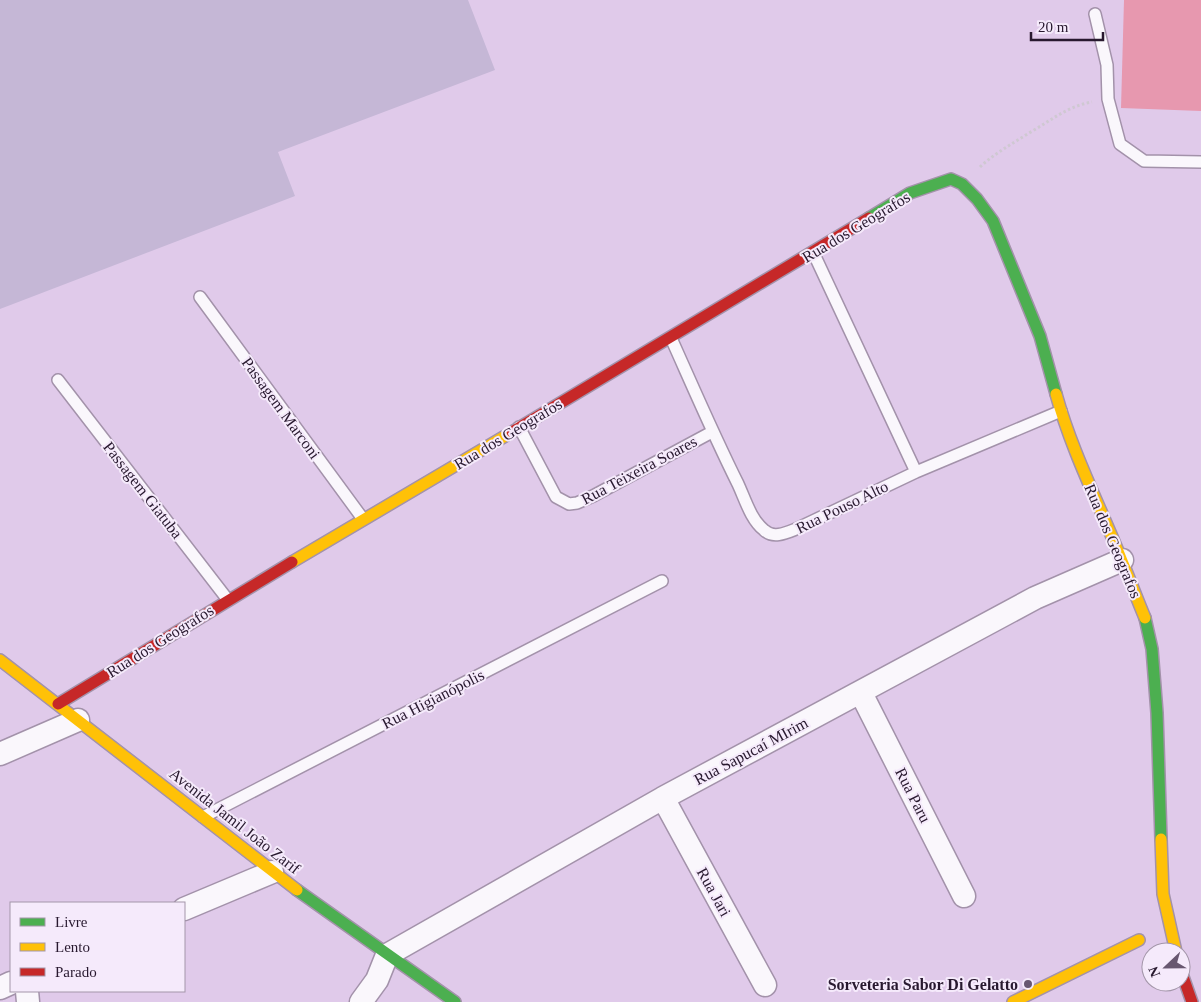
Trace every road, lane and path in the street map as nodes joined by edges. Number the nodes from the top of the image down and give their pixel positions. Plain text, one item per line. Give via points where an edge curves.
1 (1095, 14) dead end
2 (1108, 99) junction
3 (1201, 162) edge
4 (962, 184) junction
5 (813, 252) junction
6 (200, 298) dead end
7 (671, 338) junction
8 (58, 380) dead end
9 (1061, 411) junction
10 (519, 427) junction
11 (712, 432) junction
12 (916, 472) junction
13 (363, 520) junction
14 (1122, 560) junction
15 (662, 581) dead end
16 (228, 600) junction
17 (0, 660) edge
18 (861, 693) junction
19 (58, 704) junction
20 (78, 720) junction
21 (0, 754) edge
22 (663, 798) junction
23 (203, 817) junction
24 (272, 872) junction
25 (1162, 894) junction
26 (964, 896) dead end
27 (185, 909) edge
28 (1155, 910) dead end
29 (1146, 942) edge
30 (1174, 942) edge
31 (387, 955) junction
32 (765, 985) dead end
33 (361, 1002) edge
34 (455, 1002) edge
35 (1012, 1002) edge

1 - 2 lane via 1107,65
2 - 3 lane via 1120,144 1144,161
2 - 4 path via 1079,104 1060,113 991,157
4 - 5 street, Rua dos Geografos via 951,179 910,193
4 - 9 street, Rua dos Geografos via 993,221 1040,336
5 - 7 street, Rua dos Geografos
5 - 12 lane
6 - 13 lane, Passagem Marconi
7 - 10 street, Rua dos Geografos
7 - 11 lane, Rua Pouso Alto
8 - 16 lane, Passagem Giatuba
9 - 12 lane, Rua Pouso Alto
9 - 14 street, Rua dos Geografos
10 - 11 lane, Rua Teixeira Soares via 556,498 569,504 593,496
10 - 13 street, Rua dos Geografos
11 - 12 lane, Rua Pouso Alto via 754,517 765,532 774,535 796,529
13 - 16 street, Rua dos Geografos
14 - 18 street, Rua Sapucaí MIrim via 1035,598
14 - 25 street, Rua dos Geografos via 1147,624 1152,649
15 - 23 lane, Rua Higianópolis
16 - 19 street, Rua dos Geografos
17 - 19 street, Avenida Jamil João Zarif
18 - 22 street, Rua Sapucaí MIrim
18 - 26 street, Rua Paru
19 - 20 street, Avenida Jamil João Zarif
20 - 21 street
20 - 23 street, Avenida Jamil João Zarif
22 - 31 street, Rua Sapucaí MIrim
22 - 32 street, Rua Jari
23 - 24 street, Avenida Jamil João Zarif
24 - 27 street
24 - 31 street, Avenida Jamil João Zarif
25 - 28 street
25 - 30 street, Rua dos Geografos
29 - 35 street via 1141,936
31 - 33 street via 377,980
31 - 34 street, Avenida Jamil João Zarif

